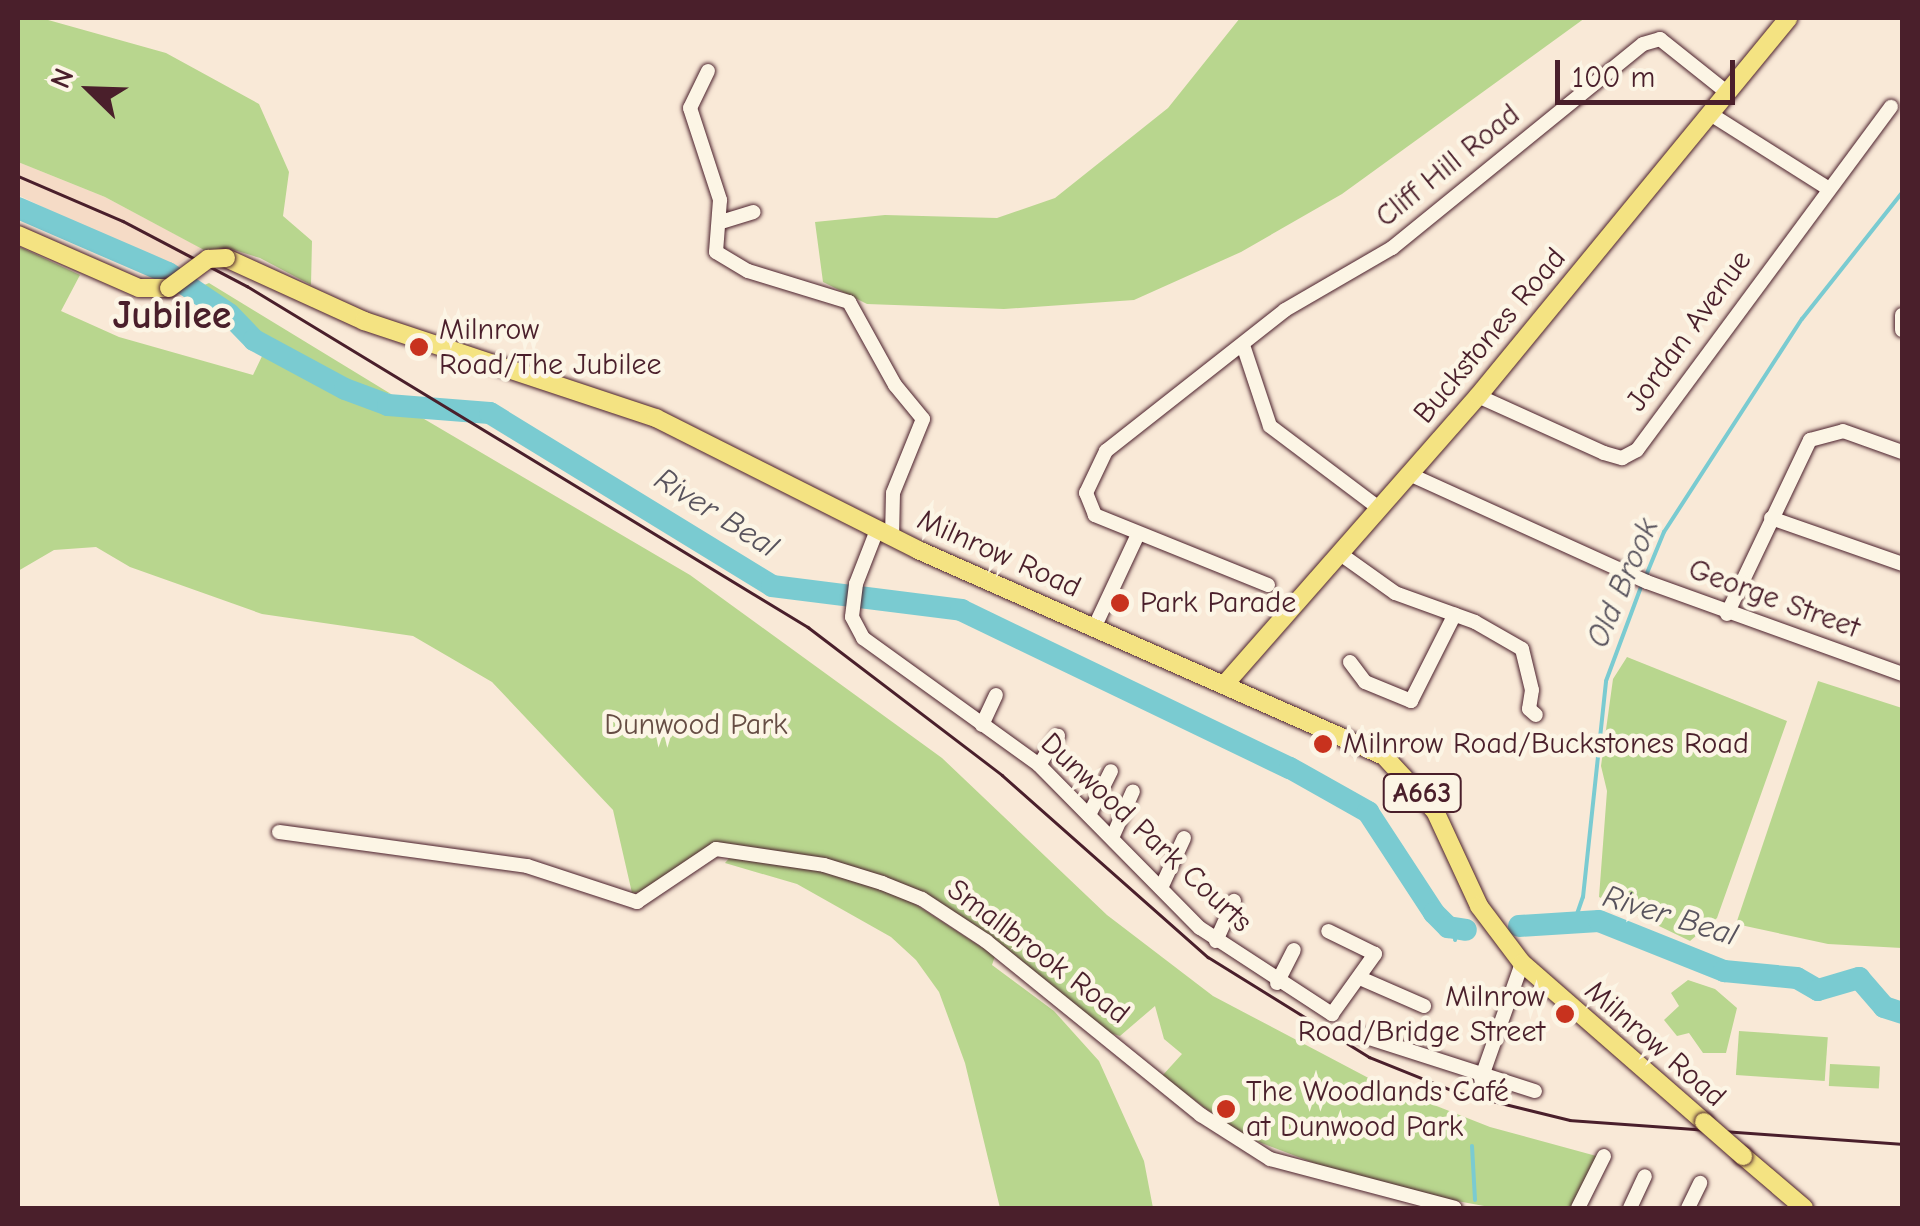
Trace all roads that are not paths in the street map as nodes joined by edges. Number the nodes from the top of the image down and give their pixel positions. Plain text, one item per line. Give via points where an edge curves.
1 (1789, 18) edge
2 (708, 71) dead end
3 (1728, 93) junction
4 (1891, 107) dead end
5 (1712, 116) junction
6 (1829, 190) junction
7 (753, 212) dead end
8 (721, 222) junction
9 (18, 234) edge
10 (1902, 316) edge
11 (1902, 330) edge
12 (1244, 345) junction
13 (1478, 396) junction
14 (1902, 452) edge
15 (1408, 474) junction
16 (1379, 508) junction
17 (1772, 518) junction
18 (884, 534) junction
19 (1138, 534) junction
20 (1339, 553) junction
21 (1902, 564) edge
22 (1268, 586) dead end
23 (1456, 614) junction
24 (1727, 614) junction
25 (1095, 626) junction
26 (1350, 662) dead end
27 (1902, 674) edge
28 (1226, 684) junction
29 (996, 695) dead end
30 (1536, 715) dead end
31 (982, 725) junction
32 (1058, 736) dead end
33 (1040, 765) junction
34 (1112, 771) dead end
35 (1133, 791) dead end
36 (1090, 815) junction
37 (279, 832) dead end
38 (1112, 838) junction
39 (1184, 838) dead end
40 (1161, 888) junction
41 (1234, 901) dead end
42 (1328, 930) dead end
43 (1216, 940) junction
44 (1294, 950) dead end
45 (1522, 963) junction
46 (1360, 978) junction
47 (1277, 983) junction
48 (1424, 1006) dead end
49 (1354, 1033) dead end
50 (1481, 1078) junction
51 (1535, 1091) dead end
52 (1604, 1156) dead end
53 (1645, 1176) dead end
54 (1700, 1183) dead end
55 (1455, 1208) edge
56 (1578, 1208) edge
57 (1630, 1208) edge
58 (1688, 1208) edge
59 (1804, 1208) edge

1 - 3 main road, Buckstones Road
2 - 8 street via 690,108
3 - 5 main road, Buckstones Road
3 - 12 street, Cliff Hill Road via 1660,40 1642,44 1392,248 1284,310
4 - 6 street, Jordan Avenue
5 - 6 street
5 - 13 main road, Buckstones Road
6 - 13 street, Jordan Avenue via 1637,450 1622,458 1604,453
7 - 8 street
8 - 18 street, Dunwood Park Courts via 715,245 727,261 849,302 895,384 924,419
9 - 18 main road, Milnrow Road / A663, bridge via 139,288 169,288 208,259 226,258 364,321 643,413
10 - 11 street
12 - 16 street via 1270,426
12 - 19 street via 1106,452 1086,493 1089,506
13 - 15 main road, Buckstones Road
14 - 17 street via 1843,431 1815,436 1800,451
15 - 16 main road, Buckstones Road
15 - 24 street, George Street
16 - 20 main road, Buckstones Road
17 - 21 street
17 - 24 street
18 - 25 main road, Milnrow Road / A663
18 - 31 street, Dunwood Park Courts via 856,584 852,617 863,638
19 - 22 street
19 - 25 street
20 - 23 street via 1395,593
20 - 28 main road, Buckstones Road
23 - 26 street via 1411,701 1365,682
23 - 30 street via 1522,649 1529,664 1529,709
24 - 27 street, George Street
25 - 28 main road, Milnrow Road / A663
28 - 45 main road, Milnrow Road / A663 via 1401,769 1435,811 1479,906
29 - 31 street
31 - 33 street, Dunwood Park Courts
32 - 33 street
33 - 36 street, Dunwood Park Courts
34 - 36 street
35 - 38 street
36 - 38 street, Dunwood Park Courts
37 - 55 street, Smallbrook Road via 527,866 637,902 716,850 824,865 882,883 922,899 986,941 1201,1115 1270,1159
38 - 40 street, Dunwood Park Courts
39 - 40 street
40 - 43 street, Dunwood Park Courts
41 - 43 street
42 - 46 street, Dunwood Park Courts via 1375,954
43 - 47 street, Dunwood Park Courts
44 - 47 street
45 - 50 street
45 - 59 main road, Milnrow Road / A663, bridge
46 - 47 street, Dunwood Park Courts via 1332,1014
46 - 48 street
49 - 50 street
50 - 51 street
52 - 56 street
53 - 57 street
54 - 58 street

